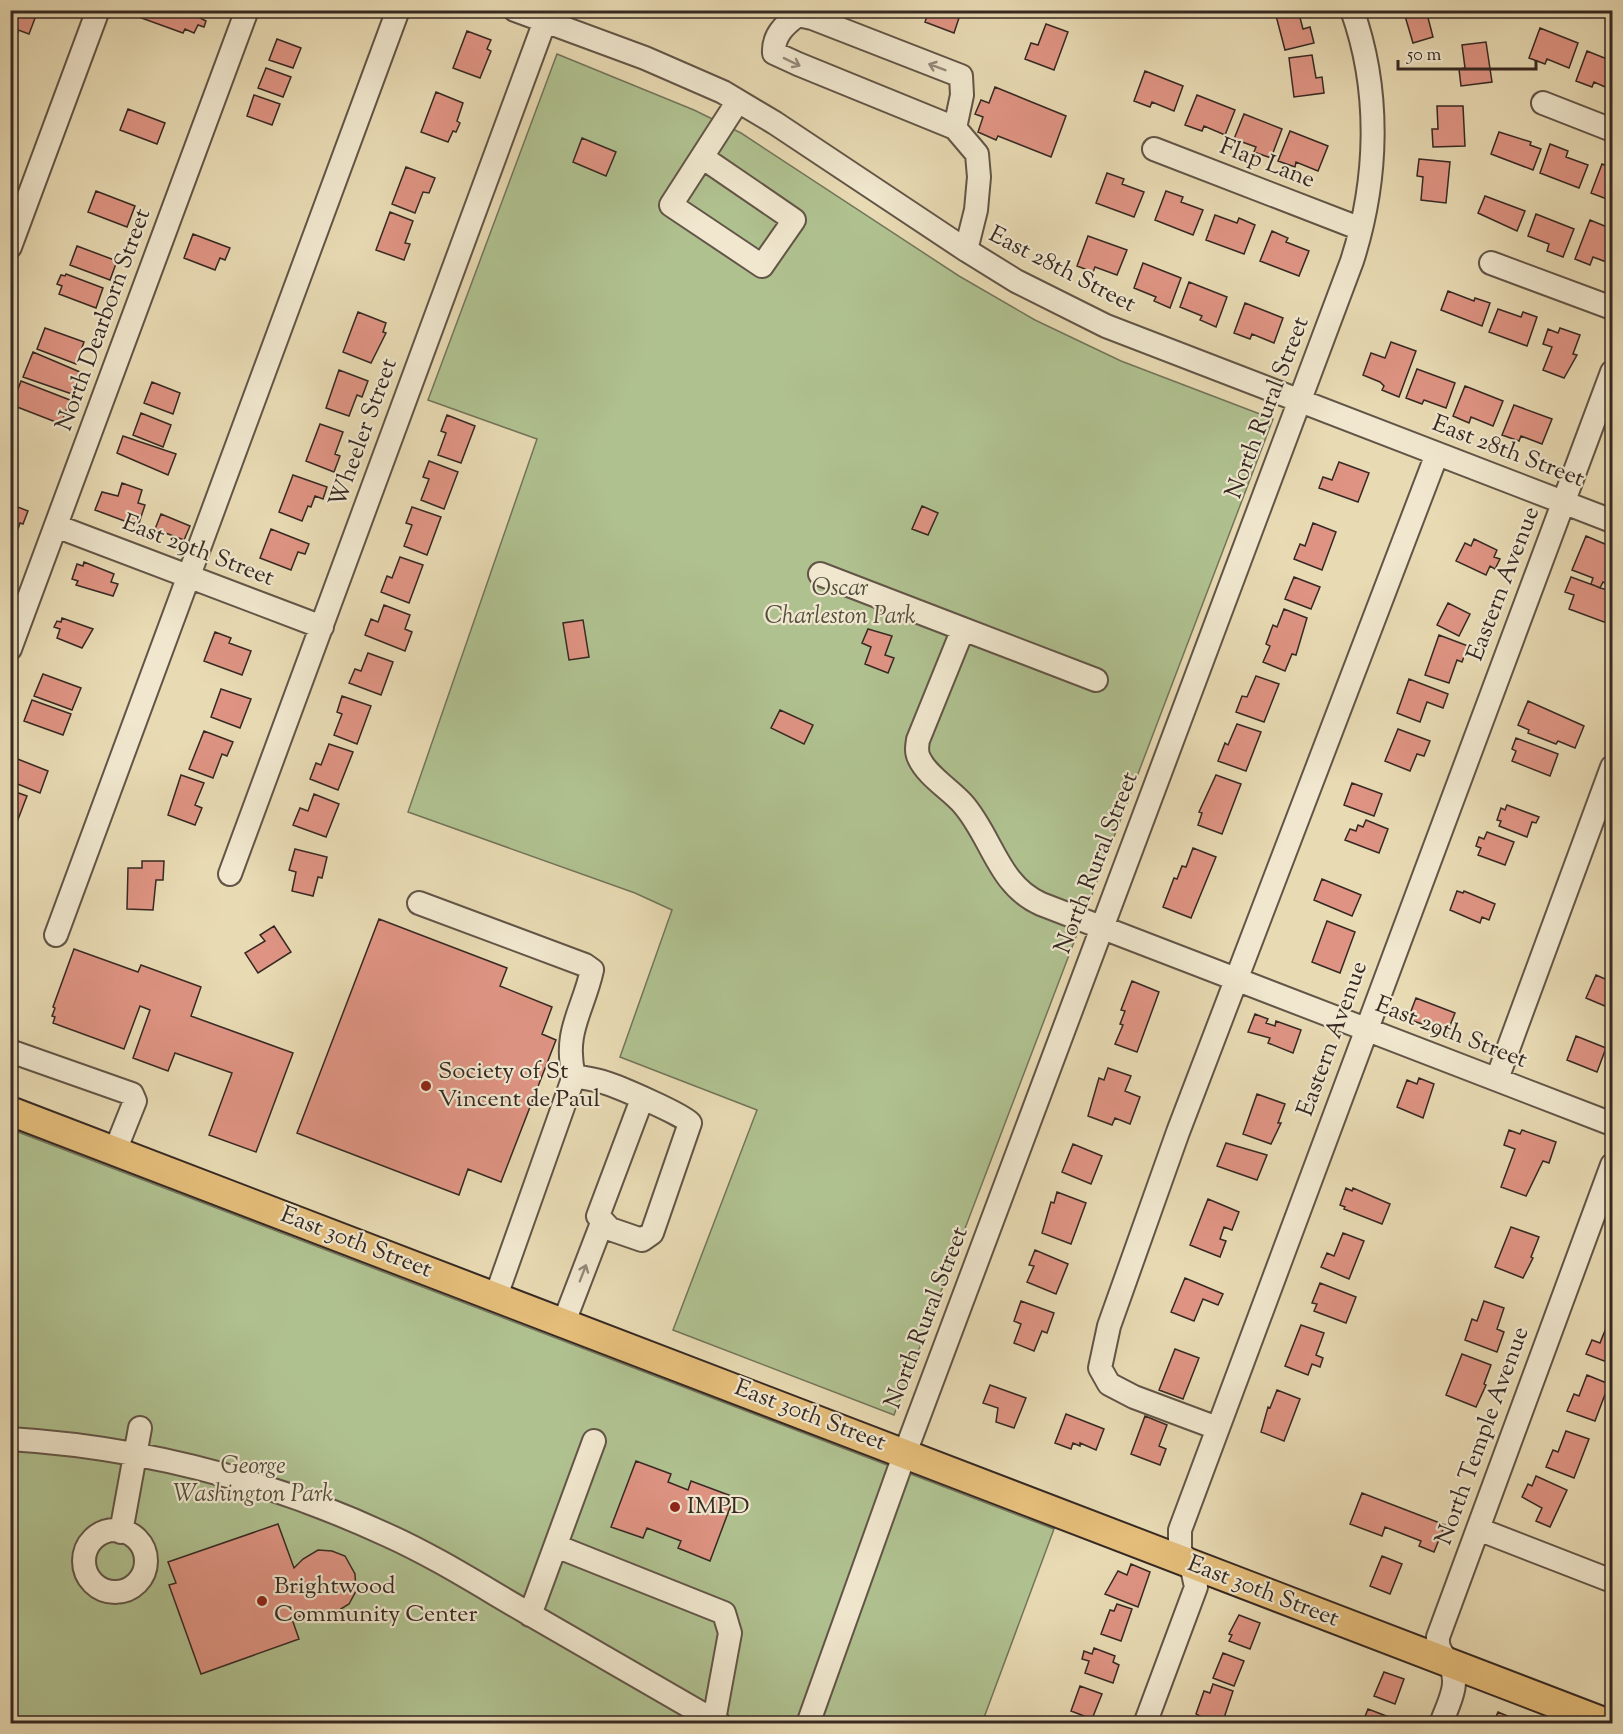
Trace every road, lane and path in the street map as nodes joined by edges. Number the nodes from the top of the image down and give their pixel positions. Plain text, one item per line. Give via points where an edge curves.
1 (98, 10) edge
2 (247, 10) edge
3 (398, 10) edge
4 (515, 10) edge
5 (1352, 10) edge
6 (547, 16) edge
7 (738, 101) junction
8 (1543, 103) dead end
9 (955, 128) junction
10 (1612, 130) edge
11 (1154, 149) dead end
12 (702, 157) junction
13 (1361, 229) junction
14 (10, 248) edge
15 (966, 250) junction
16 (1491, 262) dead end
17 (1612, 308) edge
18 (1612, 372) edge
19 (1299, 401) junction
20 (1437, 454) junction
21 (1563, 502) junction
22 (1612, 521) edge
23 (56, 526) junction
24 (820, 574) dead end
25 (190, 576) junction
26 (322, 627) junction
27 (963, 629) junction
28 (10, 649) edge
29 (1096, 680) dead end
30 (1612, 767) edge
31 (230, 874) dead end
32 (419, 903) dead end
33 (1102, 927) junction
34 (56, 935) dead end
35 (1238, 979) junction
36 (1365, 1029) junction
37 (10, 1051) edge
38 (574, 1076) junction
39 (1497, 1079) junction
40 (642, 1099) junction
41 (10, 1111) edge
42 (1612, 1124) edge
43 (115, 1151) junction
44 (1612, 1165) edge
45 (602, 1223) junction
46 (496, 1296) junction
47 (564, 1322) junction
48 (140, 1428) dead end
49 (1217, 1428) junction
50 (10, 1439) edge
51 (594, 1441) dead end
52 (135, 1453) junction
53 (905, 1453) junction
54 (1478, 1529) junction
55 (122, 1532) dead end
56 (556, 1546) junction
57 (1191, 1564) junction
58 (1612, 1581) edge
59 (530, 1615) junction
60 (1450, 1664) junction
61 (717, 1722) edge
62 (808, 1724) edge
63 (1145, 1724) edge
64 (1441, 1724) edge
65 (1609, 1724) edge

1 - 14 street
2 - 23 street, North Dearborn Street
3 - 25 street
4 - 6 street, East 28th Street
5 - 13 street, North Rural Street via 1367,69 1372,111 1371,169
6 - 7 street, East 28th Street via 692,77
6 - 26 street, Wheeler Street
7 - 12 street
7 - 15 street, East 28th Street
8 - 10 street
9 -> 9 street via 962,76 798,15 773,42 774,53
9 - 15 street via 977,154 976,210
11 - 13 street, Flap Lane
12 - 12 street via 671,205 762,266 794,220
13 - 19 street, North Rural Street
15 - 19 street, East 28th Street via 1106,326
16 - 17 street
18 - 21 street, Eastern Avenue
19 - 20 street, East 28th Street
19 - 33 street, North Rural Street
20 - 21 street, East 28th Street
20 - 35 street
21 - 22 street, East 28th Street
21 - 36 street, Eastern Avenue
23 - 25 street, East 29th Street
23 - 28 street, North Dearborn Street
24 - 27 street
25 - 26 street, East 29th Street
25 - 34 street
26 - 31 street, Wheeler Street
27 - 29 street
27 - 33 street, East 29th Street via 918,740 919,758 971,814 1016,889 1041,904
30 - 39 street
32 - 38 street via 592,970 571,1038 569,1054
33 - 35 street, East 29th Street
33 - 53 street, North Rural Street
35 - 36 street, East 29th Street
35 - 49 street via 1109,1326 1100,1368 1109,1384
36 - 39 street, East 29th Street
36 - 49 street, Eastern Avenue
37 - 43 street via 132,1094 135,1101
38 - 40 street via 606,1083
38 - 46 street
39 - 42 street, East 29th Street
40 - 45 street via 598,1216
40 - 45 street via 687,1120 690,1129 652,1233 642,1240
41 - 43 main road, East 30th Street
43 - 46 main road, East 30th Street
44 - 54 street, North Temple Avenue
47 -> 45 street
46 - 47 main road, East 30th Street
47 - 53 main road, East 30th Street
48 - 52 street
49 - 57 street, Eastern Avenue via 1180,1530 1180,1552
50 - 52 street
51 - 56 street
52 - 55 street
52 - 59 street via 277,1490 343,1516 429,1556
53 - 57 main road, East 30th Street
53 - 62 street, North Rural Street
54 - 58 street
54 - 60 street, North Temple Avenue via 1438,1637 1440,1654
56 - 59 street
56 - 61 street via 724,1613 730,1633
57 - 60 main road, East 30th Street
57 - 63 street, Eastern Avenue via 1195,1592
59 - 61 street
60 - 64 street, North Temple Avenue via 1455,1683
60 - 65 main road, East 30th Street

